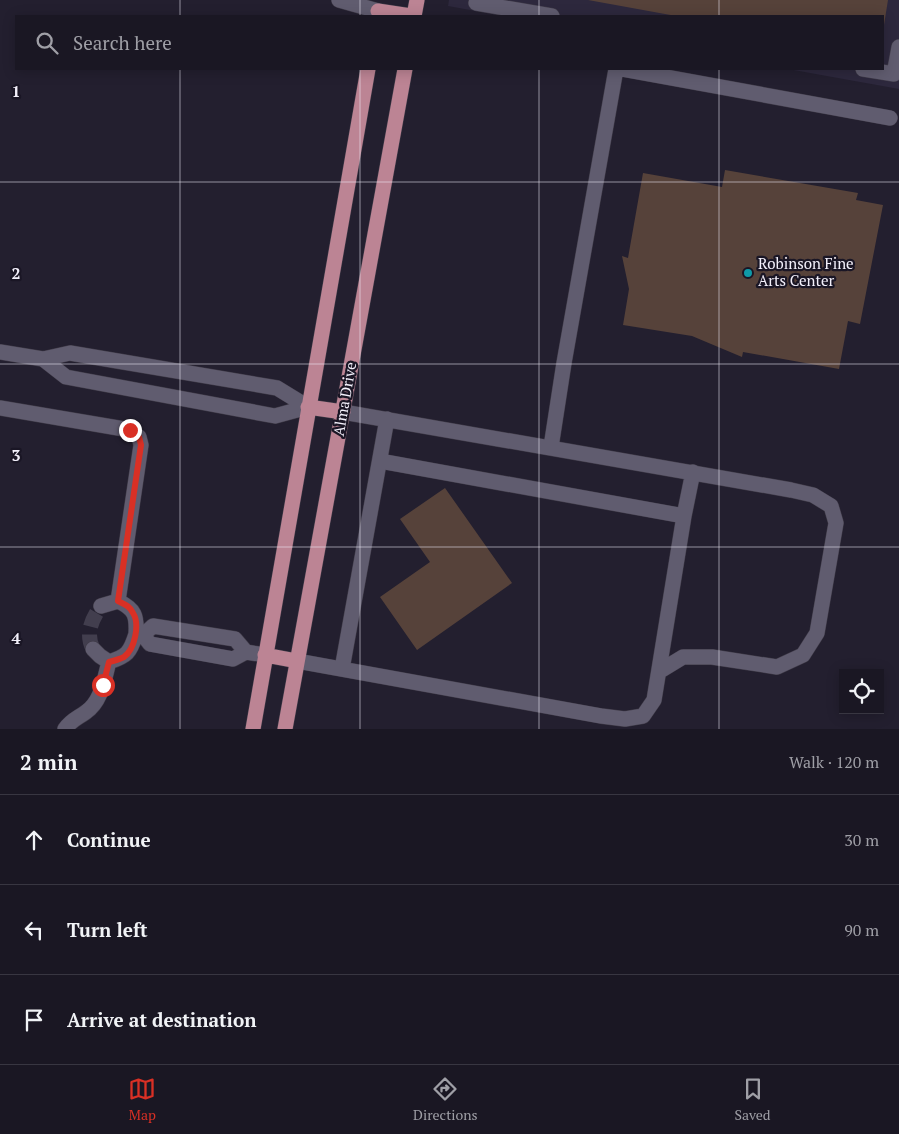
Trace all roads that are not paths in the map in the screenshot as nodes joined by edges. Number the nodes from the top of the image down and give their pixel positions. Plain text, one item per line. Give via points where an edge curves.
1 (339, 0) edge
2 (417, 0) edge
3 (477, 0) edge
4 (378, 9) edge
5 (408, 15) edge
6 (413, 15) edge
7 (546, 15) edge
8 (899, 48) edge
9 (368, 70) edge
10 (405, 70) edge
11 (616, 70) edge
12 (627, 70) edge
13 (869, 70) edge
14 (890, 118) dead end
15 (0, 352) edge
16 (43, 359) junction
17 (308, 407) junction
18 (0, 408) edge
19 (343, 412) junction
20 (387, 419) junction
21 (551, 447) junction
22 (380, 461) junction
23 (693, 472) junction
24 (684, 516) junction
25 (118, 601) junction
26 (101, 606) dead end
27 (139, 635) junction
28 (93, 649) dead end
29 (265, 655) junction
30 (297, 661) junction
31 (109, 662) junction
32 (342, 669) junction
33 (660, 671) junction
34 (64, 729) edge
35 (253, 729) edge
36 (285, 729) edge

1 - 4 lane
2 - 6 main road
3 - 7 lane via 476,4
4 - 5 main road
8 - 13 lane via 894,74
9 - 17 main road
10 - 19 main road, Alma Drive
11 - 21 lane
12 - 14 lane
15 - 16 lane
16 - 17 lane via 70,353 277,388
16 - 17 lane via 66,377 275,416
17 - 19 main road
17 - 29 main road
18 - 25 lane via 130,430 139,437 141,445
19 - 20 lane
19 - 30 main road, Alma Drive
20 - 21 lane
20 - 22 lane
21 - 23 lane
22 - 24 lane
22 - 32 lane
23 - 24 lane
23 - 33 lane via 813,495 831,506 836,523 817,632 803,655 778,667 712,657 683,657
24 - 33 lane
25 - 26 lane
25 - 27 lane via 134,614
27 - 29 lane via 153,626 235,640 239,656
27 - 31 lane via 124,657
28 - 31 lane
29 - 30 main road
29 - 35 main road
30 - 32 lane
30 - 36 main road, Alma Drive
31 - 34 lane via 98,699
32 - 33 lane via 625,719 643,716 654,700

